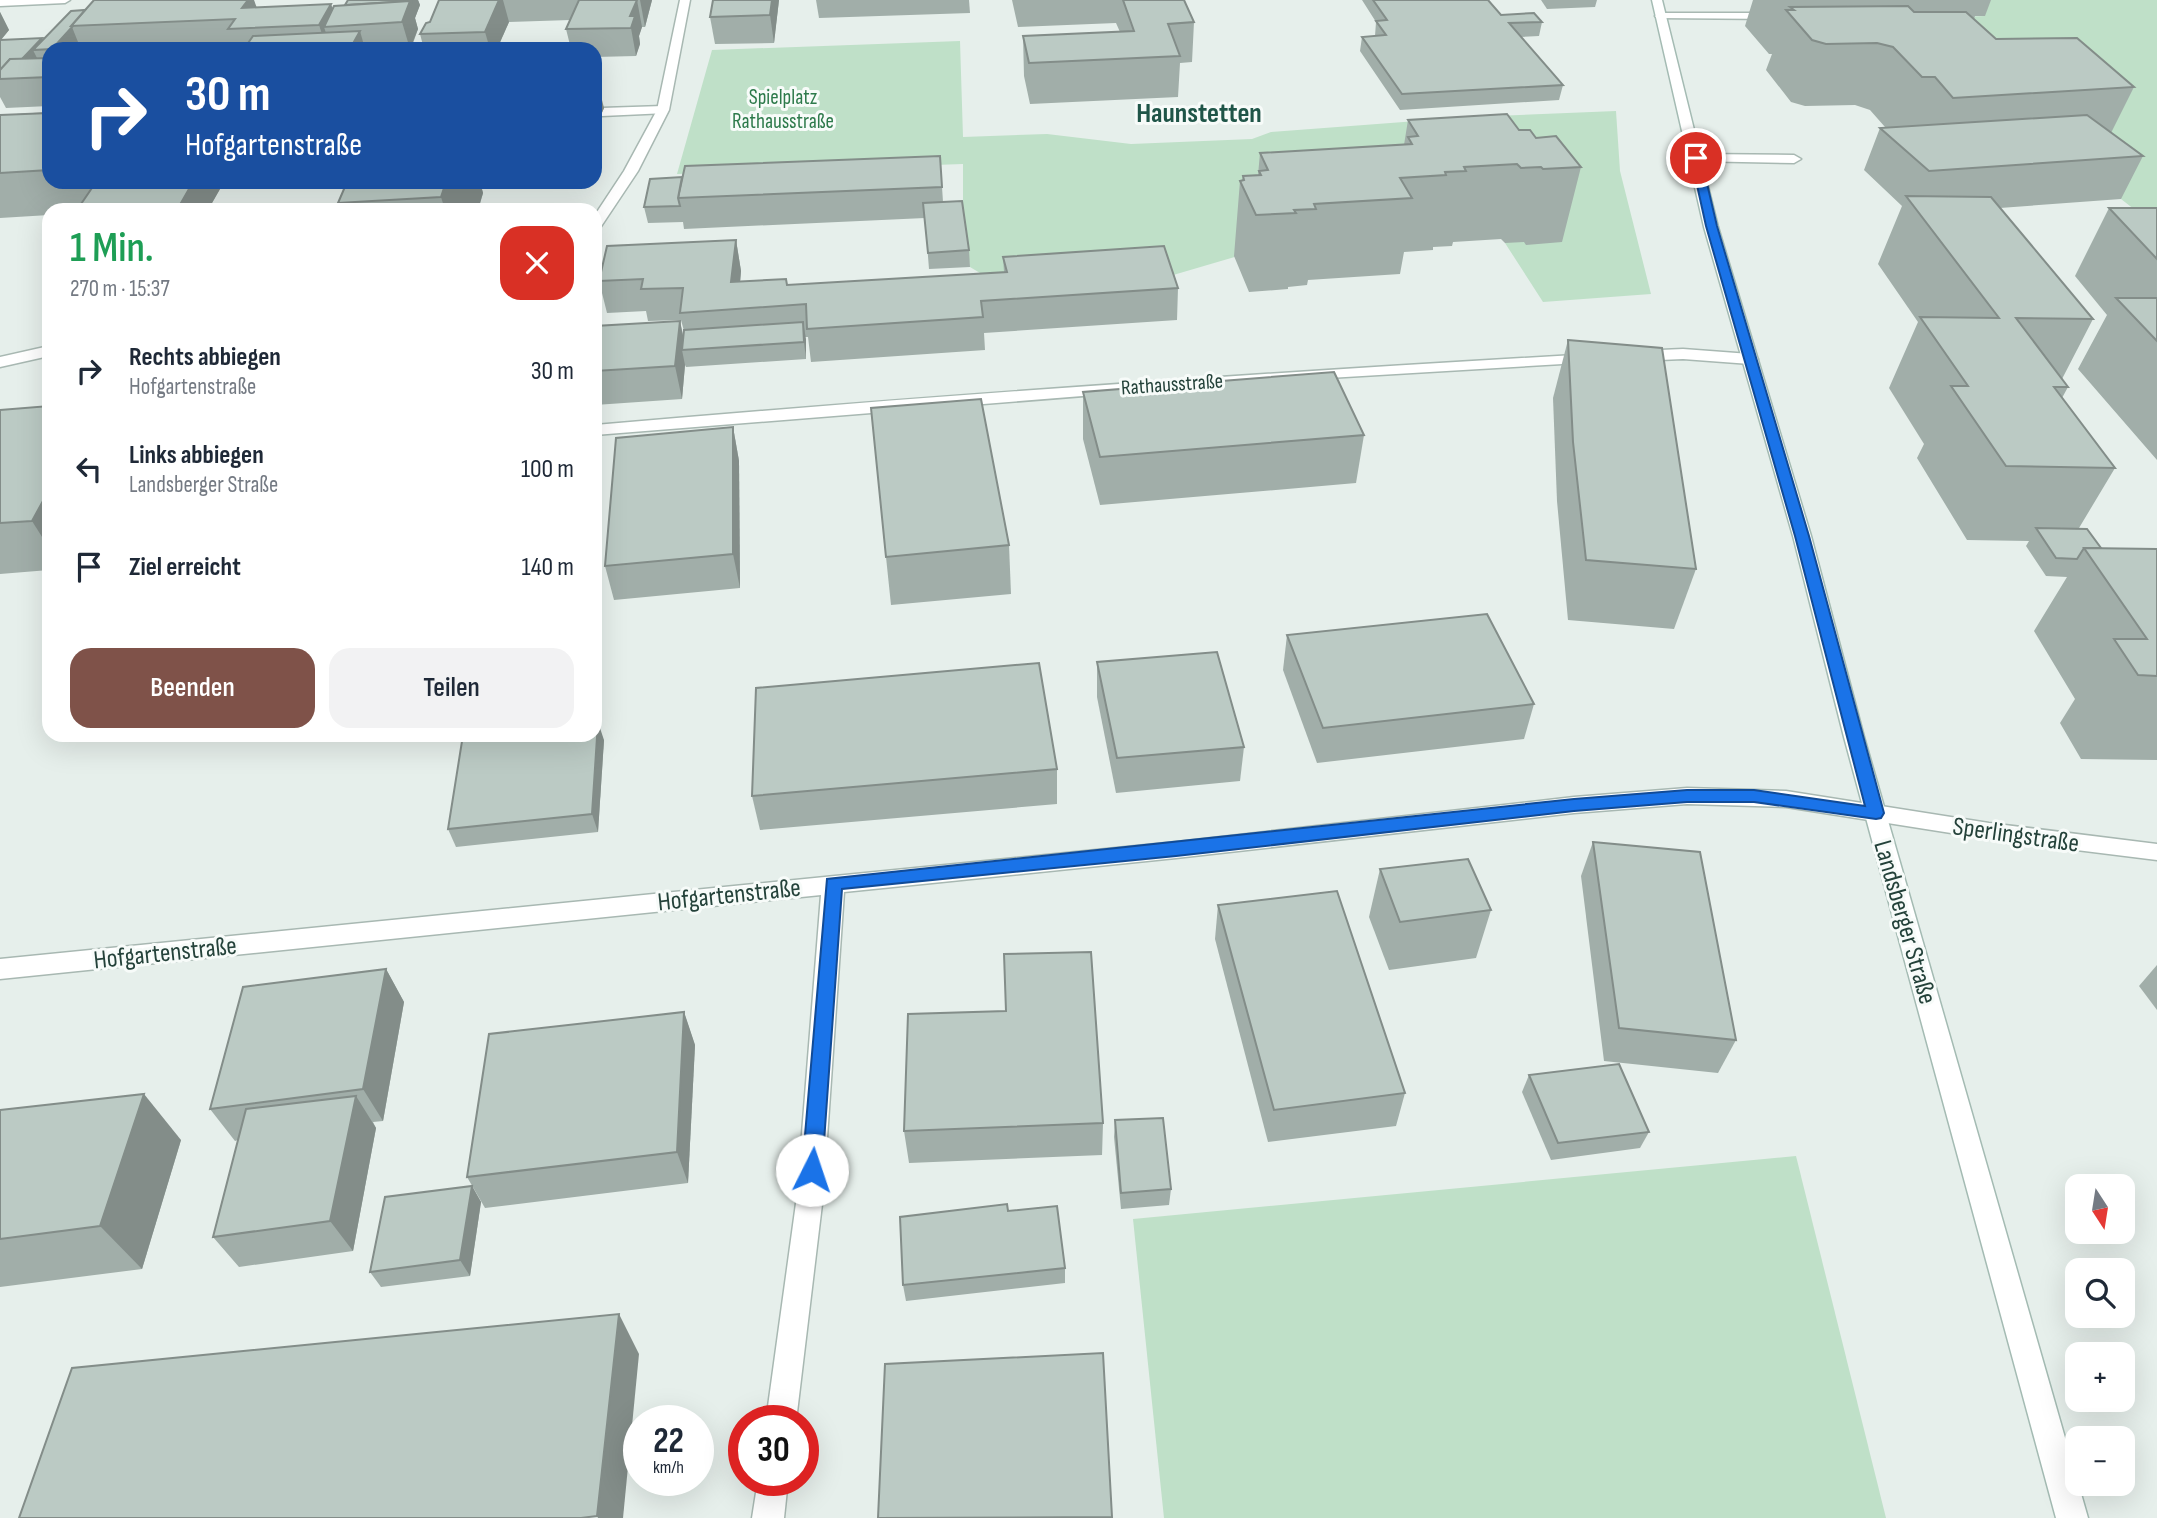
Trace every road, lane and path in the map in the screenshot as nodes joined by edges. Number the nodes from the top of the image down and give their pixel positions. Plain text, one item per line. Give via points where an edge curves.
1 (65, 0) edge
2 (685, 0) edge
3 (0, 4) edge
4 (1659, 8) edge
5 (1784, 16) dead end
6 (663, 110) junction
7 (602, 111) edge
8 (1696, 158) junction
9 (1794, 159) dead end
10 (602, 215) edge
11 (42, 353) edge
12 (1750, 359) junction
13 (0, 362) edge
14 (602, 429) edge
15 (1876, 813) junction
16 (2157, 852) edge
17 (833, 883) junction
18 (0, 969) edge
19 (782, 1405) edge
20 (771, 1496) edge
21 (768, 1518) edge
22 (2073, 1518) edge

1 - 3 street
2 - 6 street
4 - 5 street
4 - 8 street, Landsberger Straße
6 - 7 street
6 - 10 street via 631,172
8 - 9 street
8 - 12 street, Landsberger Straße
11 - 13 street
12 - 14 street, Rathausstraße via 1683,354 1246,378
12 - 15 street, Landsberger Straße
15 - 16 street, Sperlingstraße
15 - 17 street, Hofgartenstraße via 1754,796 1687,796
15 - 22 street, Landsberger Straße
17 - 18 street, Hofgartenstraße
17 - 19 street via 810,1196
20 - 21 street

